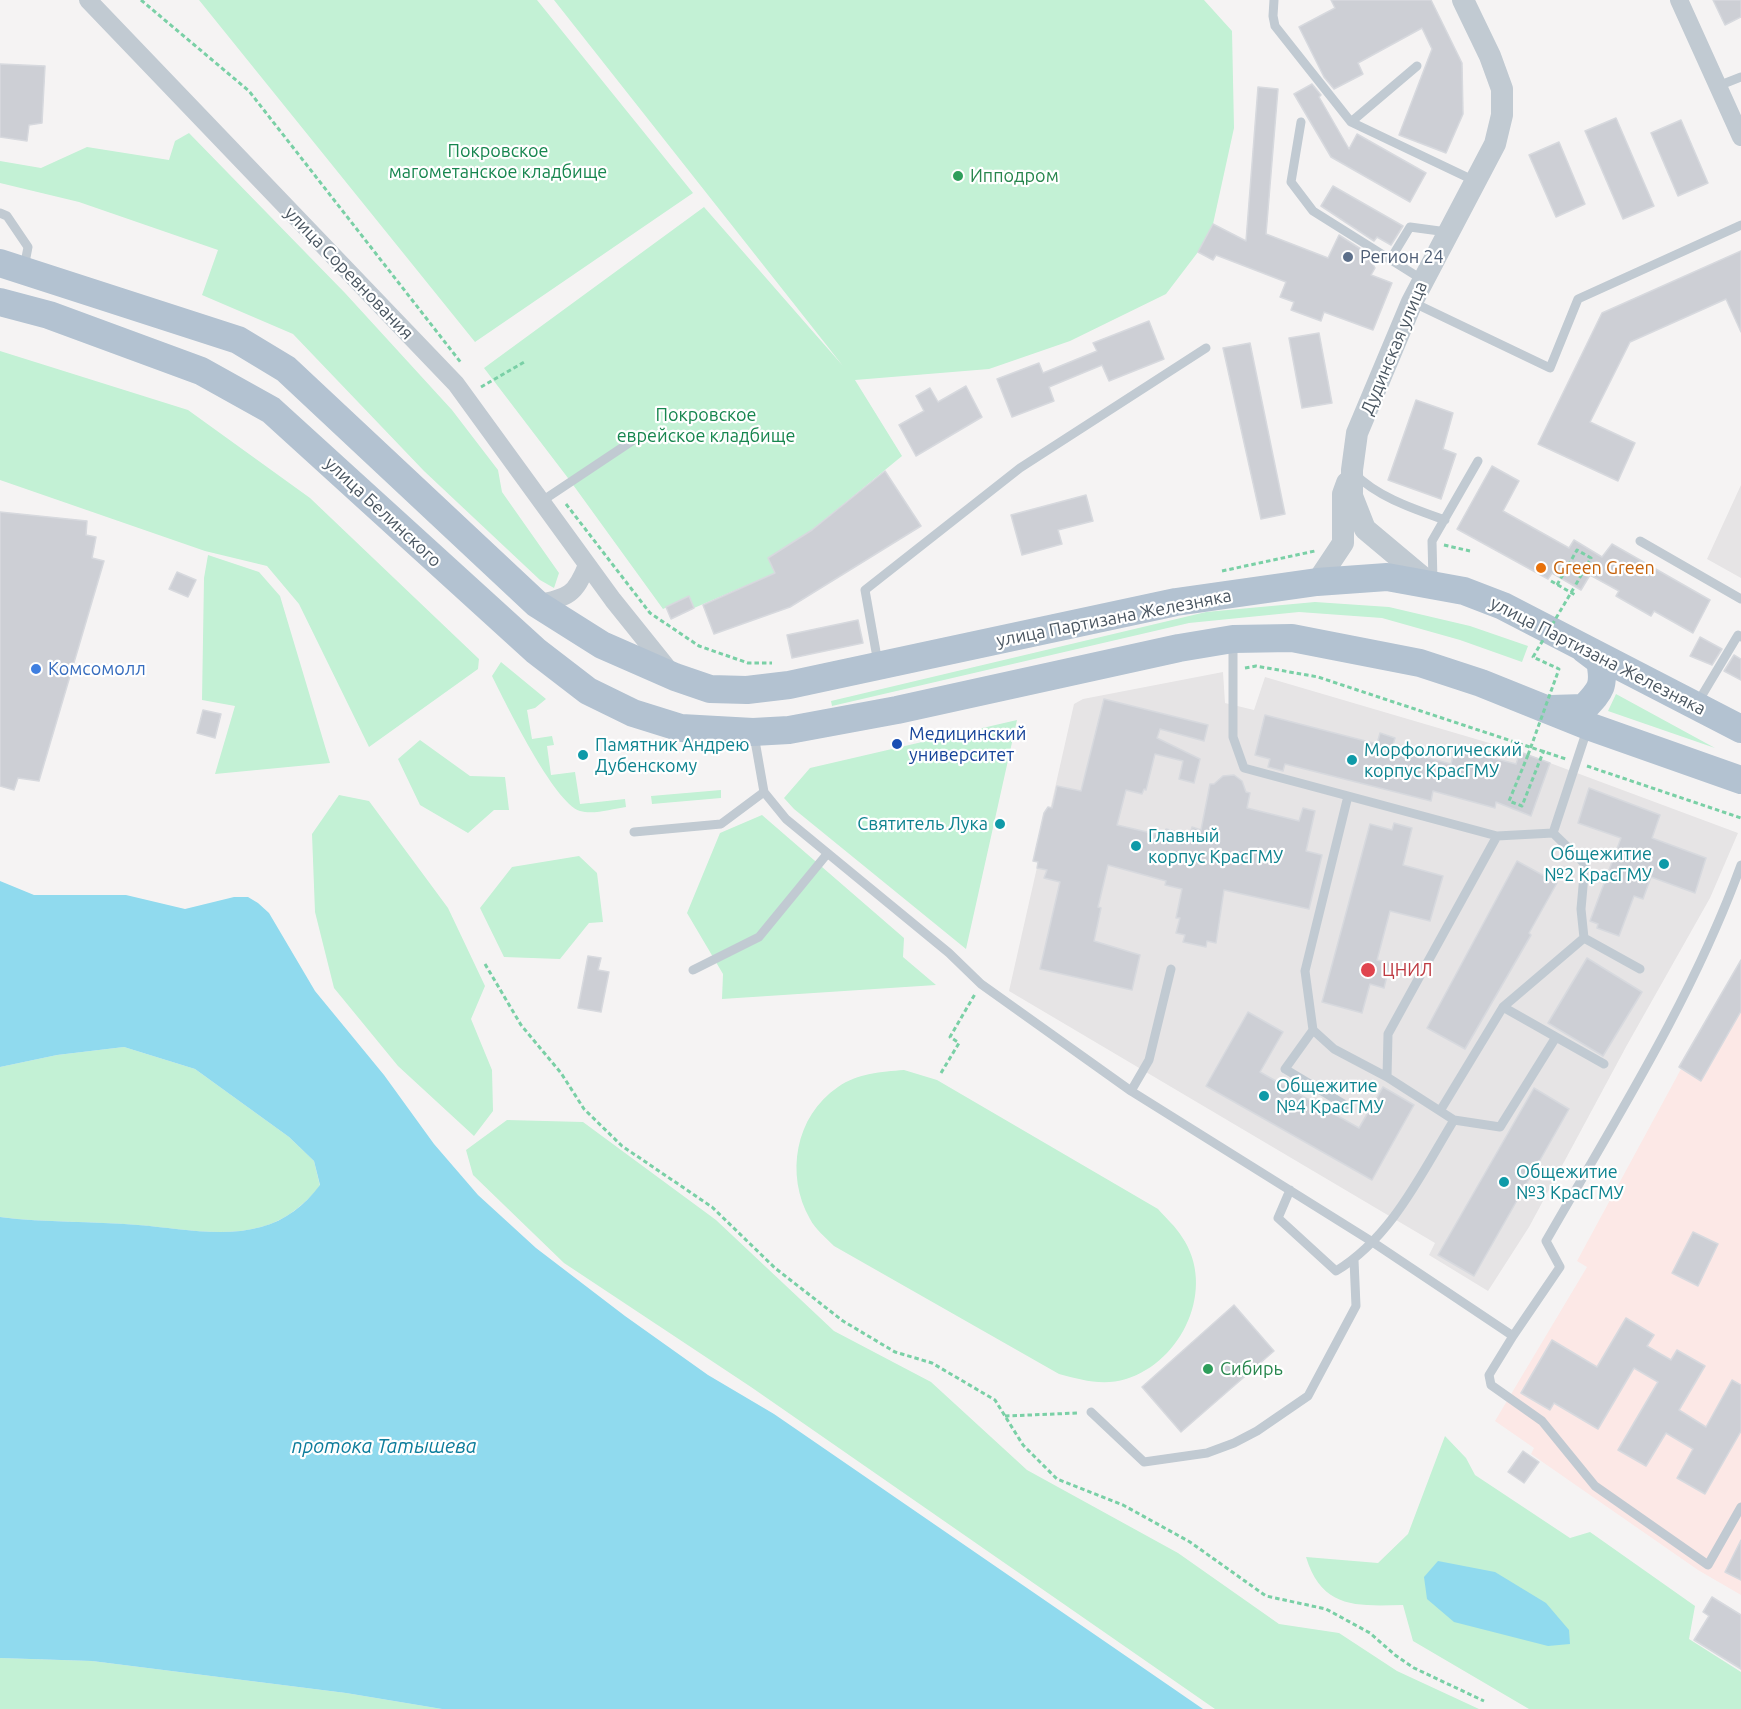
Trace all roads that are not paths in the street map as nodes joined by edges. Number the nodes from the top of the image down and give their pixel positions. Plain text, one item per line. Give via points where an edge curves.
1 (1274, 0) edge
2 (1463, 0) edge
3 (1679, 0) edge
4 (91, 1) edge
5 (1417, 66) dead end
6 (1741, 77) edge
7 (1718, 86) junction
8 (1301, 122) dead end
9 (1351, 122) junction
10 (1741, 137) edge
11 (1474, 181) junction
12 (0, 213) edge
13 (1741, 225) edge
14 (1448, 232) junction
15 (1390, 260) junction
16 (12, 267) edge
17 (1422, 280) junction
18 (0, 302) edge
19 (1412, 302) junction
20 (1206, 348) dead end
21 (641, 435) dead end
22 (1478, 461) dead end
23 (1352, 470) junction
24 (549, 496) junction
25 (1445, 520) junction
26 (1640, 541) dead end
27 (587, 565) junction
28 (1317, 582) junction
29 (1433, 587) junction
30 (1741, 599) edge
31 (537, 604) junction
32 (1741, 637) edge
33 (1233, 639) junction
34 (1581, 646) junction
35 (878, 665) junction
36 (675, 677) junction
37 (1696, 705) junction
38 (1546, 710) junction
39 (1588, 726) junction
40 (1741, 729) edge
41 (753, 732) junction
42 (1741, 780) edge
43 (764, 792) junction
44 (1348, 796) junction
45 (634, 832) dead end
46 (1553, 833) junction
47 (1497, 836) junction
48 (827, 854) junction
49 (1741, 865) edge
50 (1584, 938) junction
51 (1171, 969) dead end
52 (1640, 969) dead end
53 (693, 970) dead end
54 (1503, 1007) junction
55 (1313, 1030) junction
56 (1556, 1037) junction
57 (1604, 1064) dead end
58 (1387, 1077) junction
59 (1131, 1091) junction
60 (1347, 1106) dead end
61 (1440, 1111) junction
62 (1454, 1120) junction
63 (1290, 1190) junction
64 (1371, 1241) junction
65 (1354, 1260) junction
66 (1514, 1336) junction
67 (1091, 1412) road end
68 (1741, 1507) edge

1 - 9 lane via 1275,26
2 - 11 street, Дудинская улица via 1502,89 1502,115 1495,144
3 - 7 street
4 - 24 street, улица Соревнования via 456,384
5 - 9 lane
6 - 7 lane
7 - 10 street
8 - 15 lane via 1291,182 1312,211
9 - 11 lane
11 - 14 street, Дудинская улица
12 - 16 lane via 7,216 28,247
13 - 19 lane via 1578,299 1550,368
14 - 15 lane via 1410,227
14 - 17 street, Дудинская улица
15 - 17 lane
16 - 31 main road, улица Белинского via 238,340 286,369
17 - 19 street, Дудинская улица
18 - 41 main road, улица Белинского via 49,315 201,371 271,410 519,636 588,691 633,713 681,728
19 - 23 street, Дудинская улица via 1357,433
20 - 35 lane via 1020,468 865,590
21 - 24 lane
22 - 25 lane
23 - 25 lane via 1361,480 1402,504
23 - 28 street via 1342,494 1343,543
23 - 29 street via 1352,496 1365,529
24 - 27 street, улица Соревнования
25 - 29 lane via 1432,541
26 - 30 lane
27 - 31 street via 577,589 563,599
27 - 36 street, улица Соревнования
28 - 29 main road, улица Партизана Железняка via 1387,577
28 - 35 main road, улица Партизана Железняка via 1176,602
29 - 34 main road, улица Партизана Железняка via 1464,591 1503,606
31 - 36 main road, улица Белинского via 602,645
32 - 37 lane via 1738,635
33 - 38 main road via 1292,638 1420,663
33 - 41 main road via 857,718
33 - 44 lane via 1233,737 1244,768
34 - 37 main road, улица Партизана Железняка
34 - 38 main road via 1600,661 1604,677 1601,690 1584,708
35 - 36 main road, улица Партизана Железняка via 747,690 710,689
37 - 40 main road, улица Партизана Железняка
38 - 39 main road
39 - 42 main road
39 - 46 lane
41 - 43 lane
43 - 45 lane via 722,824
43 - 48 lane via 786,819
44 - 47 lane
44 - 55 lane via 1305,971
46 - 47 lane
46 - 50 lane via 1585,864 1581,909
47 - 58 lane via 1388,1034
48 - 53 lane via 759,937
48 - 59 lane via 949,953 981,984
49 - 66 lane via 1722,915 1650,1058 1546,1240 1560,1267
50 - 52 lane
50 - 54 lane
51 - 59 lane via 1149,1060
54 - 56 lane
54 - 61 lane
55 - 58 lane via 1334,1049
55 - 60 lane via 1285,1069
56 - 57 lane
56 - 62 lane via 1500,1127
58 - 61 lane
59 - 63 lane
61 - 62 lane
62 - 64 lane via 1392,1222
63 - 64 lane
63 - 65 lane via 1278,1218 1336,1271
64 - 65 lane
64 - 66 lane
65 - 67 lane via 1356,1306 1308,1396 1257,1431 1207,1453 1143,1462
66 - 68 lane via 1489,1375 1491,1385 1542,1421 1595,1486 1708,1565

